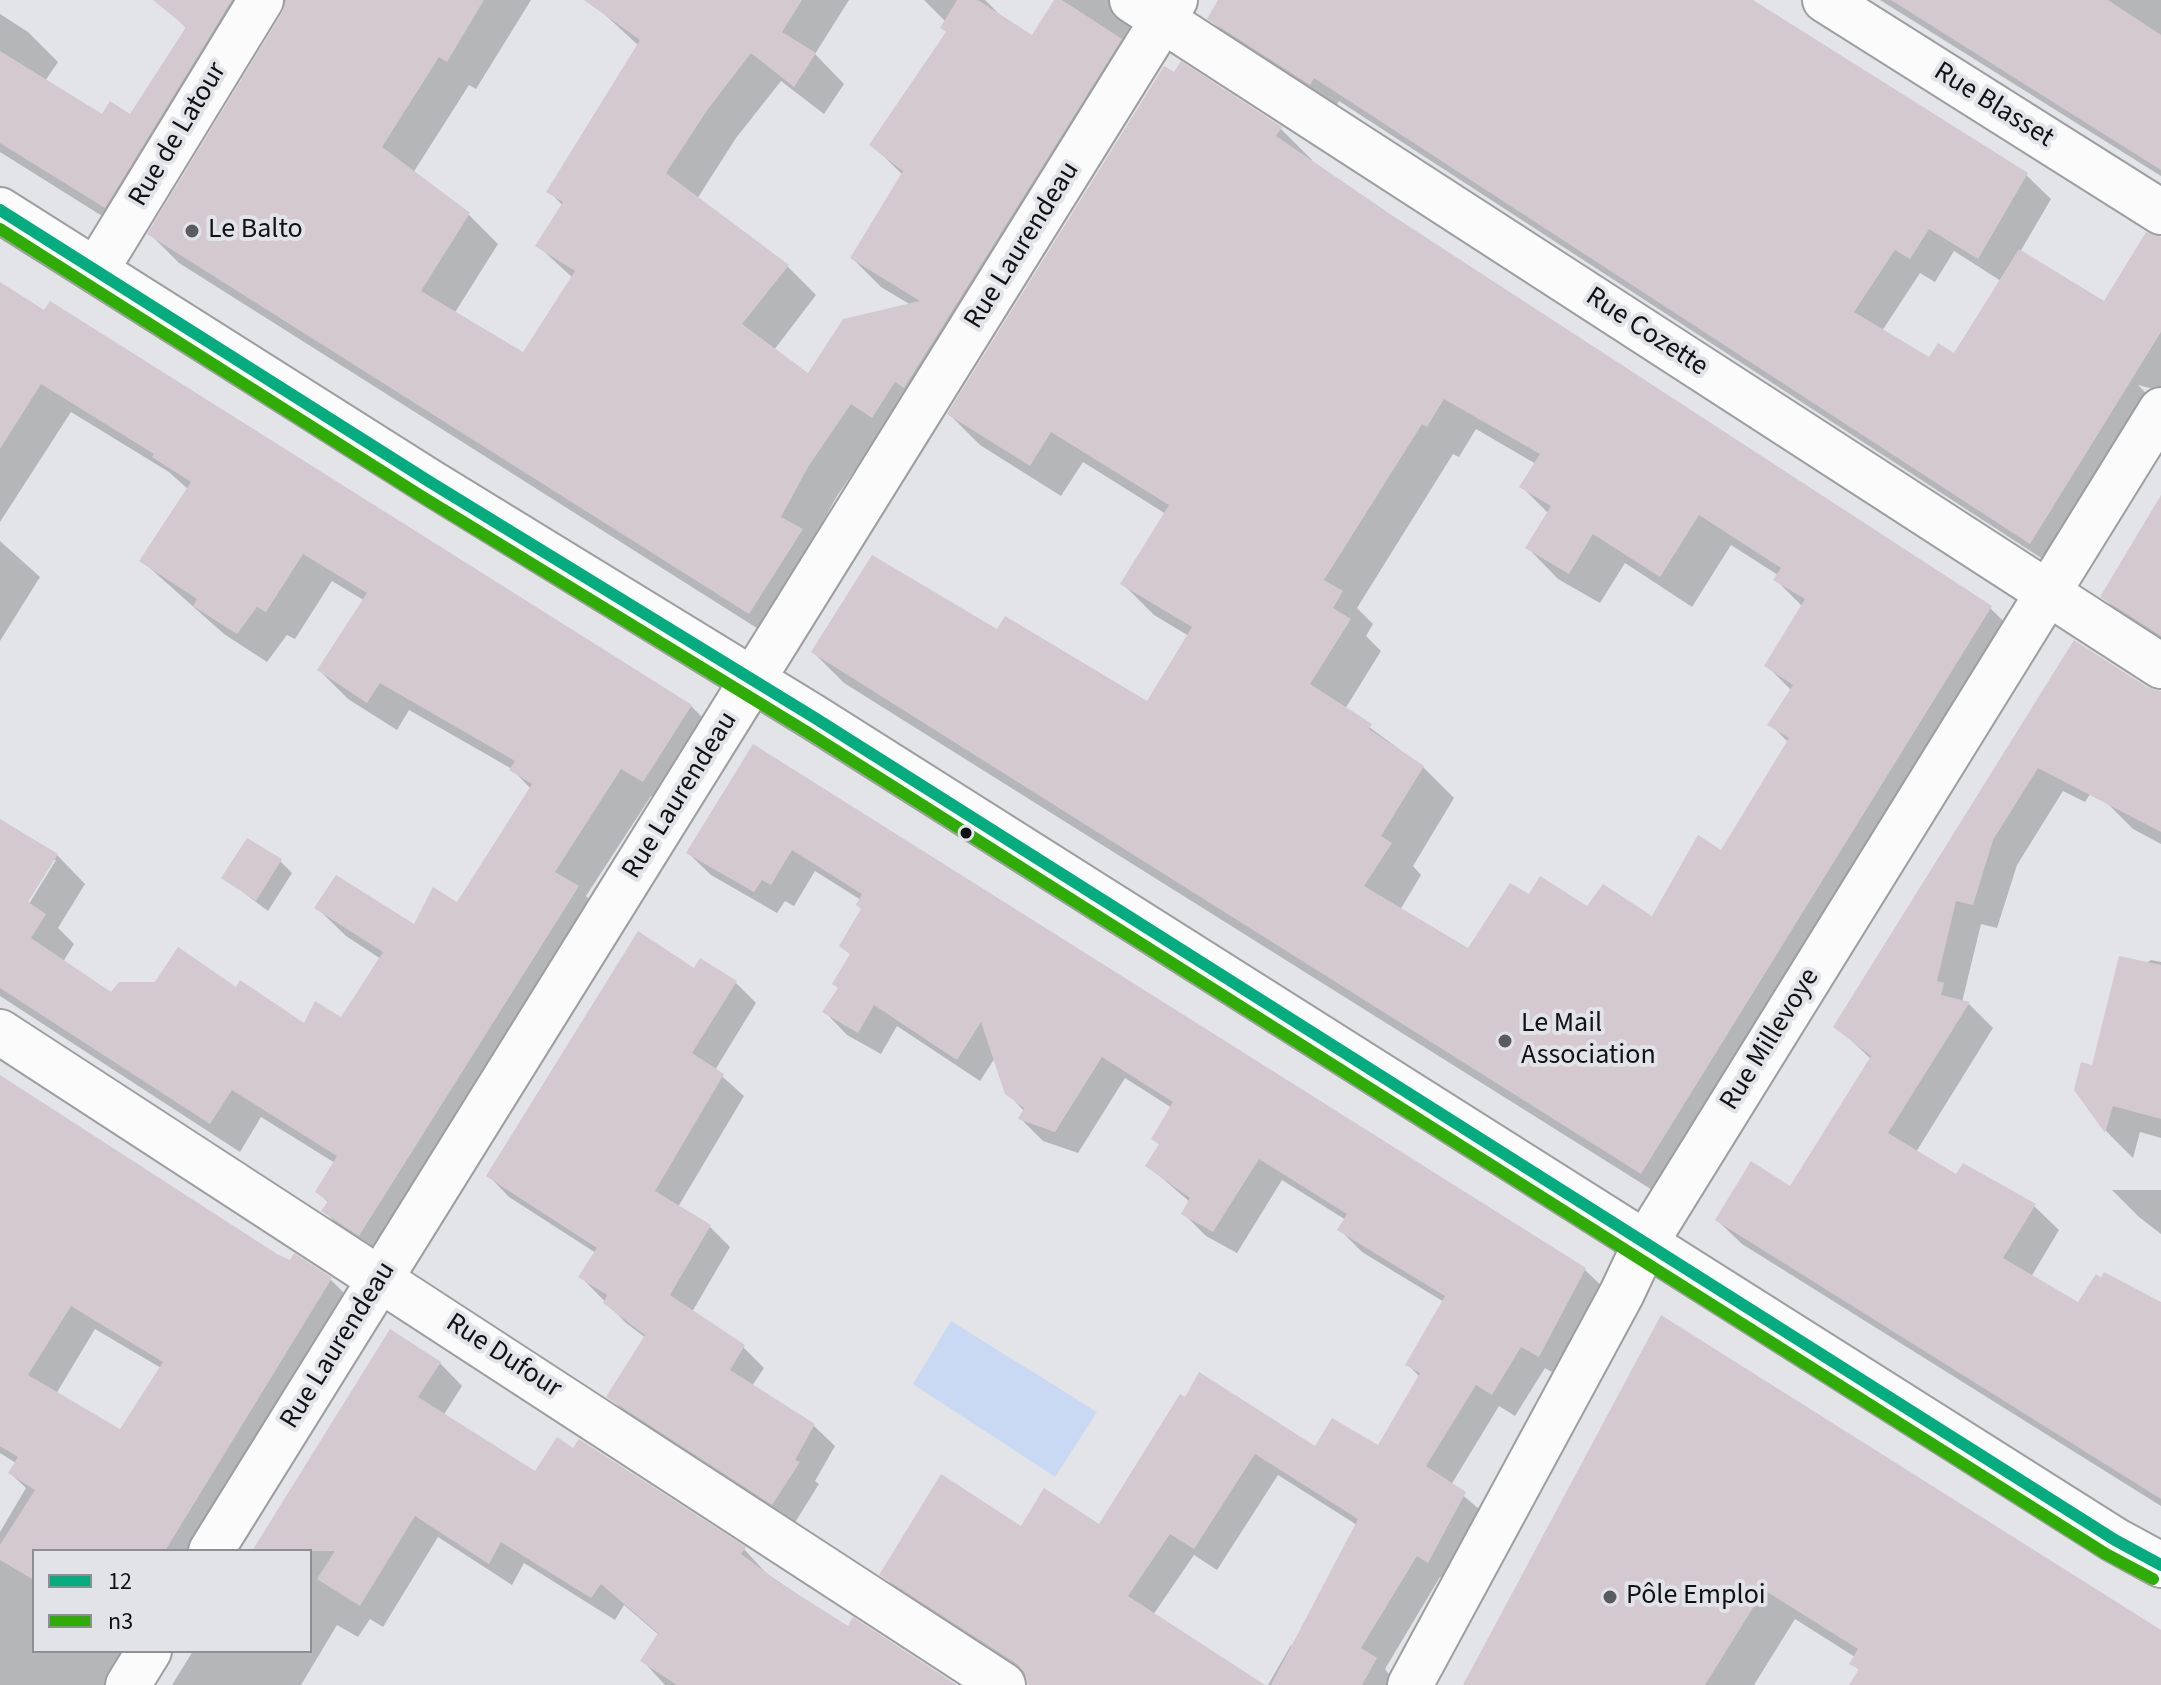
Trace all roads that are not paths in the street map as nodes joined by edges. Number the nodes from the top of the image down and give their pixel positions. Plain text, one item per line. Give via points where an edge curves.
1 (261, 0) edge
2 (1825, 0) edge
3 (1156, 7) edge
4 (0, 210) edge
5 (2161, 212) edge
6 (96, 270) junction
7 (2161, 410) edge
8 (2048, 593) junction
9 (2161, 666) edge
10 (753, 680) junction
11 (0, 1032) edge
12 (1646, 1242) junction
13 (381, 1277) junction
14 (212, 1549) edge
15 (2161, 1565) edge
16 (148, 1653) edge
17 (128, 1685) edge
18 (1003, 1685) edge
19 (1410, 1685) edge

1 - 6 street, Rue de Latour
2 - 5 street, Rue Blasset
3 - 8 street, Rue Cozette
3 - 10 street, Rue Laurendeau
4 - 6 street
6 - 10 street
7 - 8 street, Rue Millevoye
8 - 9 street, Rue Cozette
8 - 12 street, Rue Millevoye
10 - 12 street
10 - 13 street, Rue Laurendeau
11 - 13 street, Rue Dufour
12 - 15 street
12 - 19 street, Rue Millevoye
13 - 14 street, Rue Laurendeau
13 - 18 street, Rue Dufour
16 - 17 street

